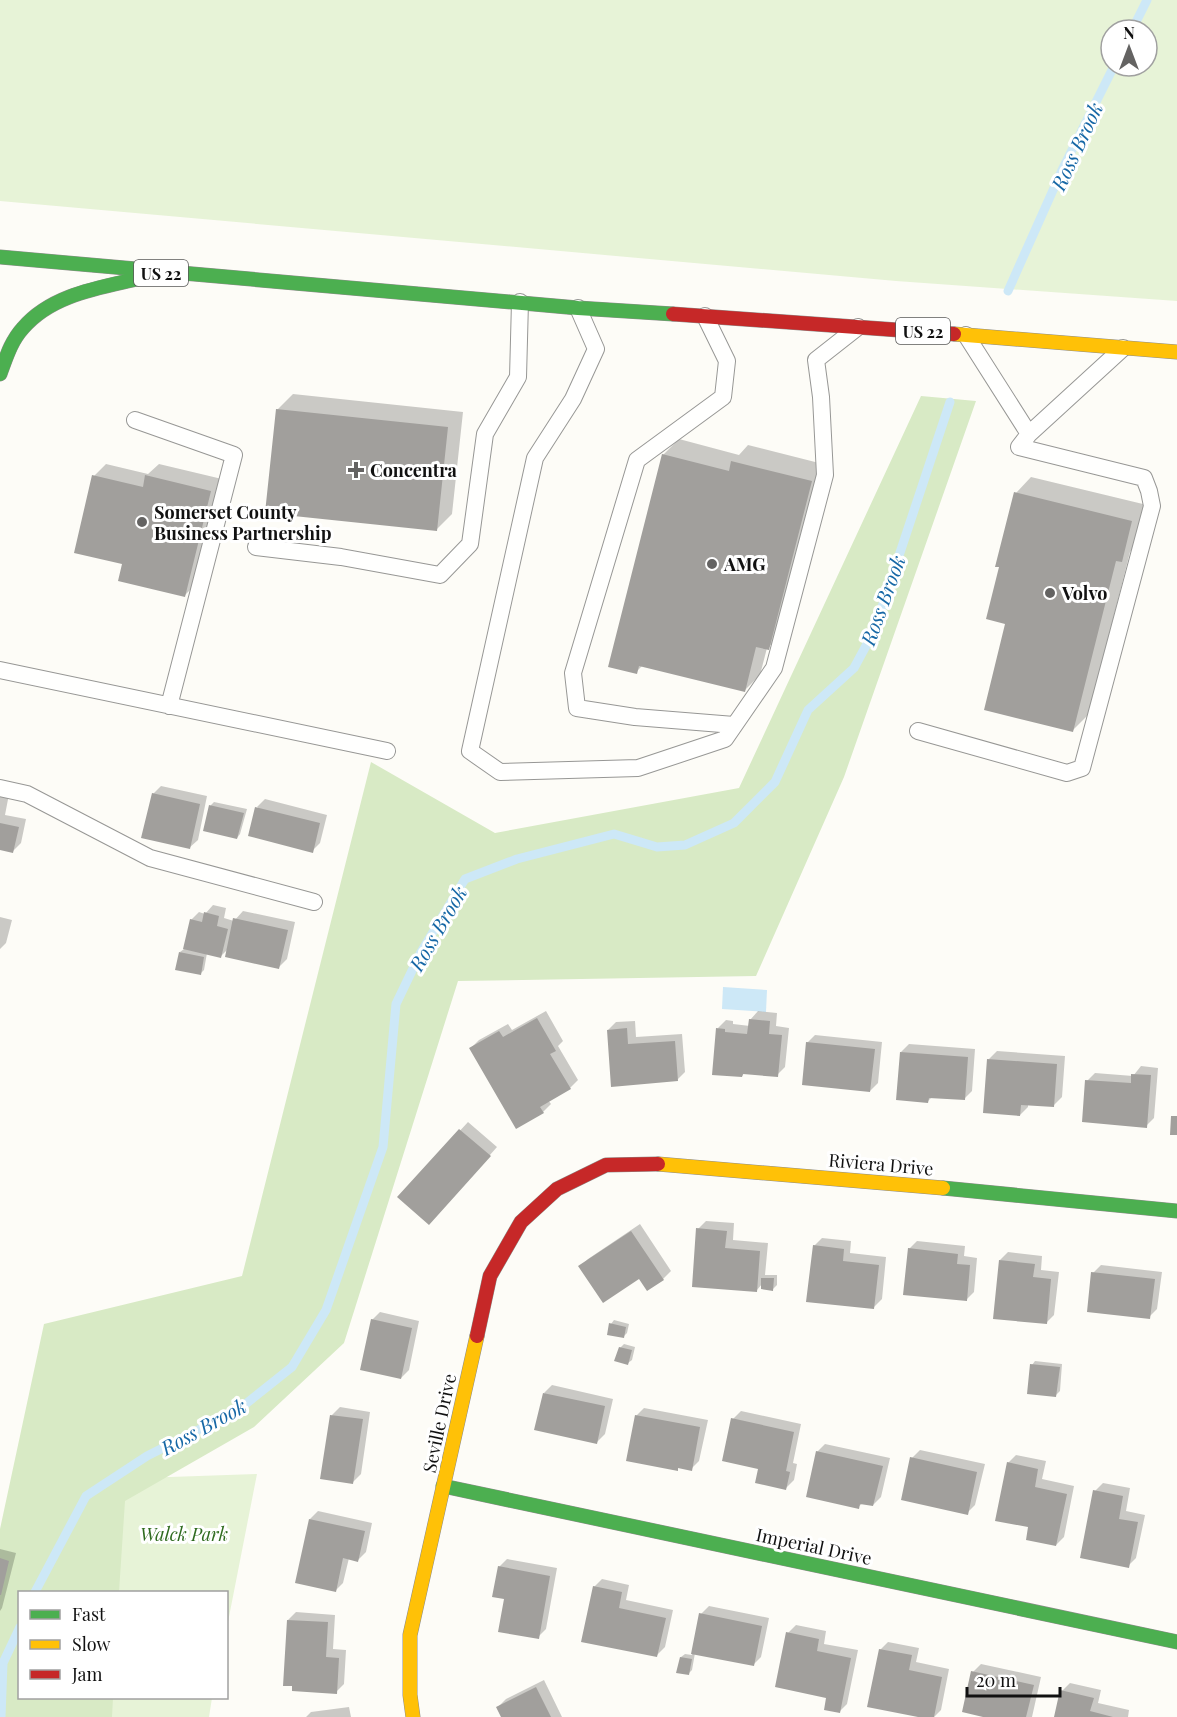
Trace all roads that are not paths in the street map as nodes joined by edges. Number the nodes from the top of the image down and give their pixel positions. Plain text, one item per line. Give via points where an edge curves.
1 (0, 257) edge
2 (164, 273) junction
3 (520, 302) junction
4 (578, 308) junction
5 (705, 316) junction
6 (860, 326) junction
7 (966, 334) junction
8 (1124, 347) junction
9 (1177, 352) edge
10 (0, 374) edge
11 (135, 420) dead end
12 (1029, 434) junction
13 (256, 547) dead end
14 (0, 670) edge
15 (169, 706) junction
16 (734, 725) junction
17 (918, 731) dead end
18 (387, 751) dead end
19 (0, 788) edge
20 (314, 903) dead end
21 (583, 1176) joint
22 (1177, 1211) edge
23 (443, 1486) junction
24 (1177, 1642) edge
25 (413, 1717) edge

1 - 2 main road, US 22
2 - 3 main road, US 22
2 - 10 main road via 84,291 44,309 13,342
3 - 4 main road, US 22
3 - 13 lane via 518,377 485,434 470,544 441,575
4 - 5 main road, US 22
4 - 16 lane via 596,349 573,399 535,458 470,751 500,772 638,768 725,739
5 - 6 main road, US 22
5 - 16 lane via 727,361 723,397 637,460 573,673 577,708
6 - 7 main road, US 22
6 - 16 lane via 816,360 825,475 774,668
7 - 8 main road, US 22
7 - 12 lane
8 - 9 main road, US 22
8 - 12 lane
11 - 15 lane via 234,455
12 - 17 lane via 1019,447 1144,478 1152,506 1082,768 1067,773
14 - 15 lane
15 - 18 lane
19 - 20 lane via 27,794 150,858
21 - 22 main road, Riviera Drive via 606,1166 667,1164
21 - 23 main road, Seville Drive via 556,1188 521,1222 490,1276
23 - 24 main road, Imperial Drive
23 - 25 main road, Seville Drive via 410,1635

